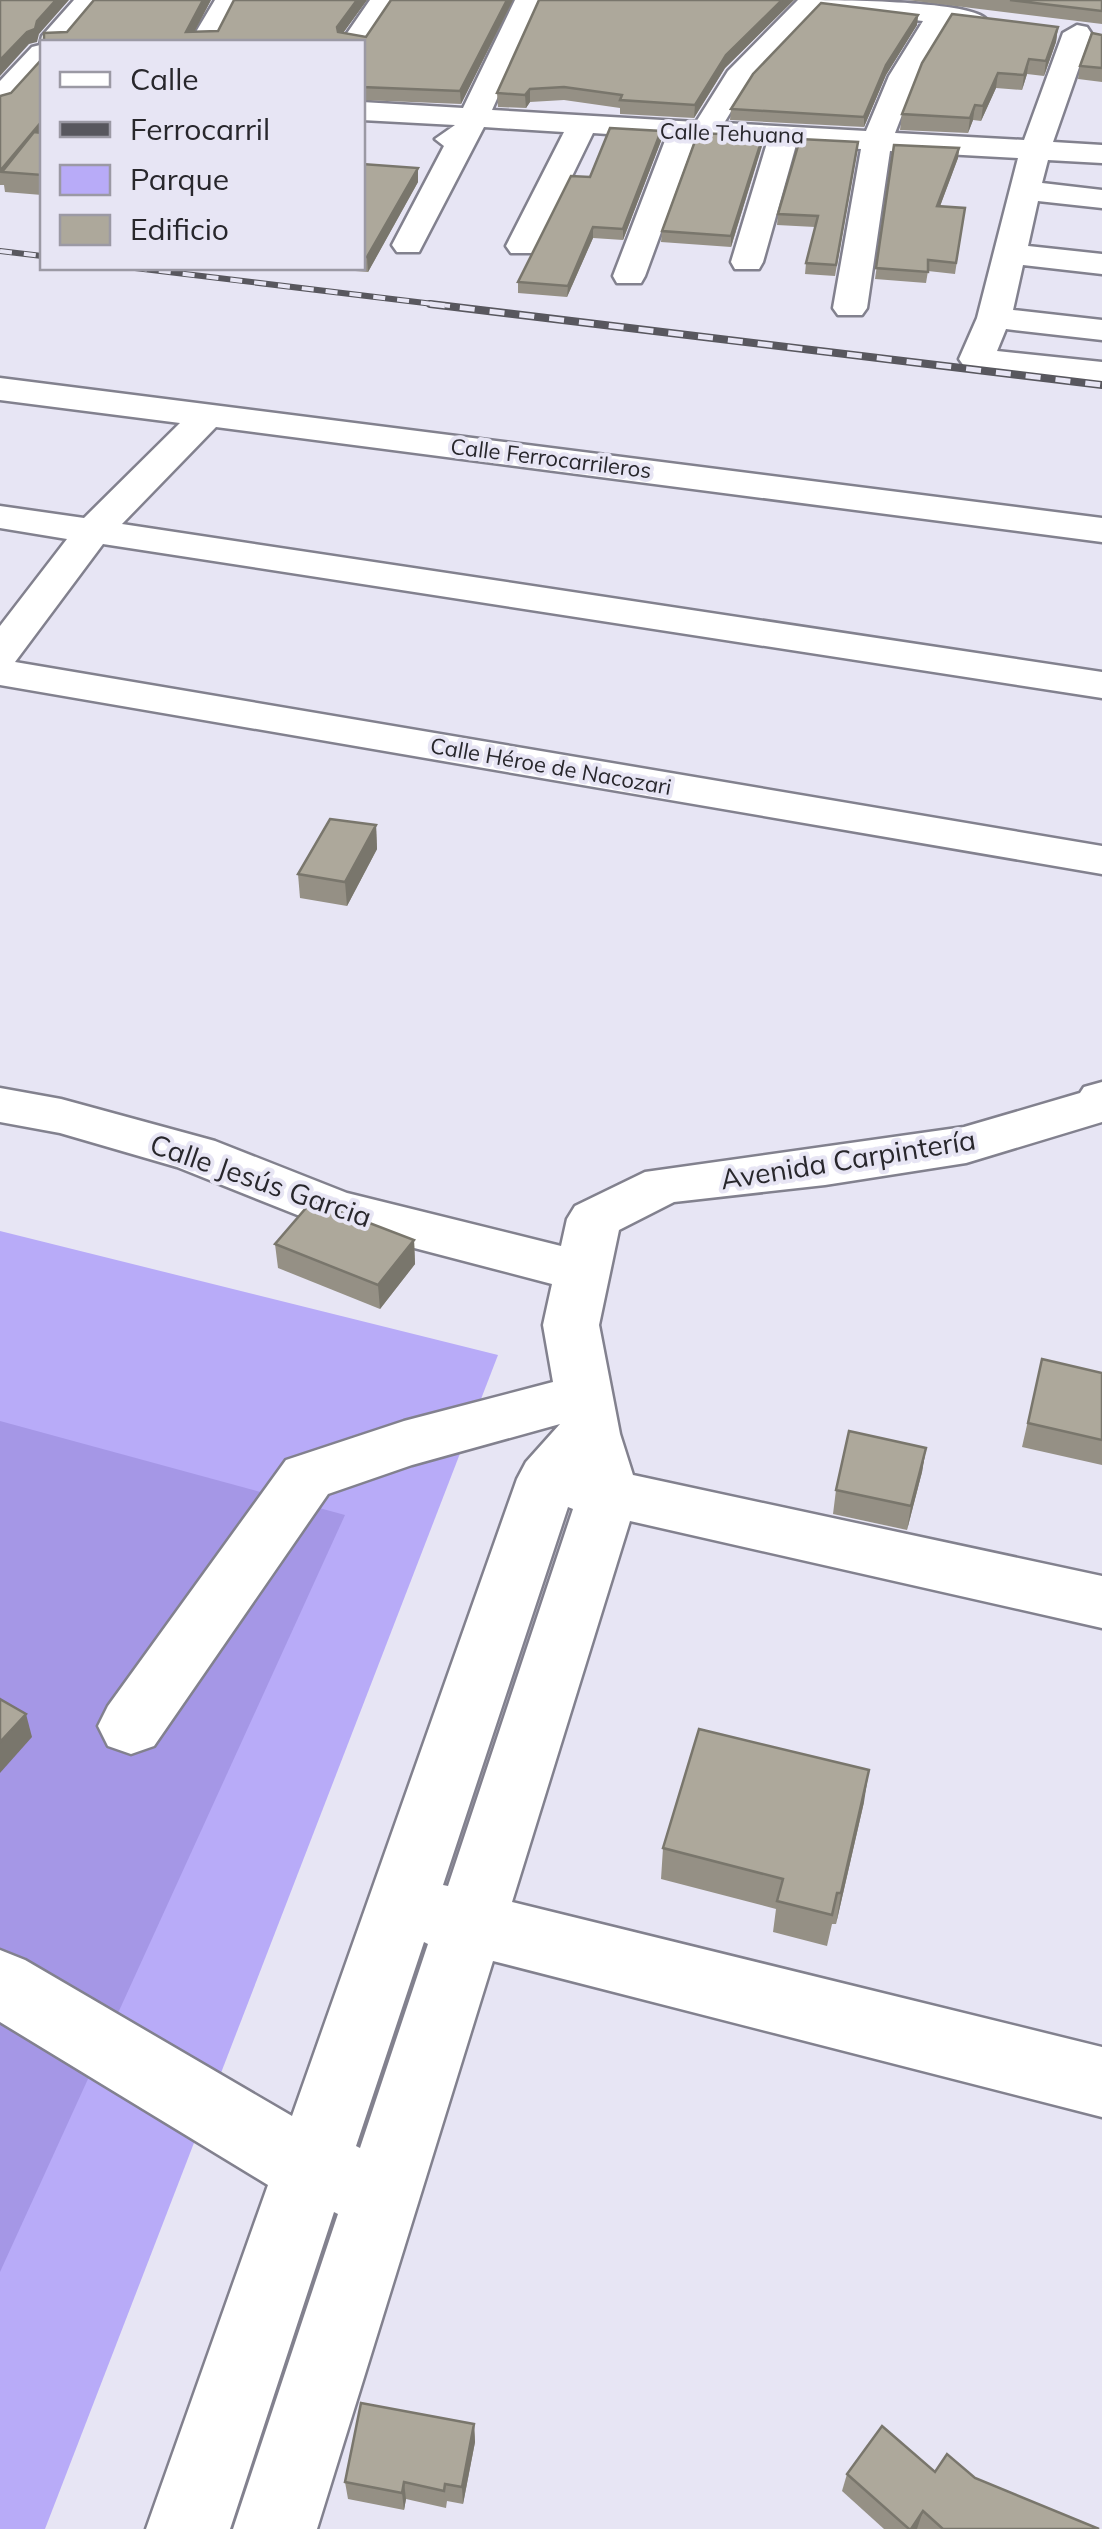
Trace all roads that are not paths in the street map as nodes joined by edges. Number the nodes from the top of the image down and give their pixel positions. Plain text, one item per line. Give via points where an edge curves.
1 (89, 0) edge
2 (228, 0) edge
3 (384, 0) edge
4 (528, 0) edge
5 (812, 0) edge
6 (856, 2) edge
7 (940, 16) junction
8 (1002, 23) edge
9 (1079, 33) edge
10 (54, 40) edge
11 (204, 40) edge
12 (355, 40) edge
13 (40, 56) edge
14 (14, 88) edge
15 (365, 112) edge
16 (582, 126) junction
17 (693, 132) junction
18 (784, 135) junction
19 (464, 136) junction
20 (877, 140) junction
21 (400, 143) dead end
22 (1035, 150) junction
23 (1102, 154) edge
24 (493, 156) dead end
25 (530, 158) dead end
26 (568, 160) junction
27 (602, 163) edge
28 (636, 166) edge
29 (671, 169) junction
30 (1026, 190) junction
31 (1102, 199) edge
32 (408, 245) dead end
33 (522, 246) dead end
34 (1007, 254) junction
35 (746, 262) dead end
36 (1102, 264) edge
37 (629, 276) dead end
38 (850, 308) dead end
39 (994, 318) junction
40 (1102, 330) edge
41 (1102, 373) edge
42 (0, 389) edge
43 (208, 416) junction
44 (0, 518) edge
45 (94, 530) junction
46 (1102, 530) edge
47 (0, 654) edge
48 (0, 672) edge
49 (1102, 684) edge
50 (1102, 860) edge
51 (1102, 1100) edge
52 (0, 1106) edge
53 (580, 1272) junction
54 (582, 1450) junction
55 (1102, 1602) edge
56 (131, 1726) dead end
57 (402, 1905) junction
58 (470, 1924) junction
59 (0, 1983) edge
60 (1102, 2082) edge
61 (312, 2170) junction
62 (385, 2189) junction
63 (188, 2529) edge
64 (275, 2529) edge

1 - 10 street
2 - 11 street
3 - 12 street
4 - 19 street
5 - 6 street
5 - 17 street
6 - 7 street
7 - 8 street
7 - 20 street via 903,76
9 - 22 street
13 - 14 street
15 - 19 street, Calle Tehuana
16 - 17 street, Calle Tehuana
16 - 19 street, Calle Tehuana
16 - 26 street
17 - 18 street, Calle Tehuana
17 - 29 street
18 - 20 street, Calle Tehuana
18 - 35 street
19 - 21 street
19 - 24 street
19 - 32 street
20 - 22 street, Calle Tehuana
20 - 38 street
22 - 23 street, Calle Tehuana
22 - 30 street
25 - 26 street
26 - 27 street
26 - 33 street
28 - 29 street
29 - 37 street
30 - 31 street
30 - 34 street
34 - 36 street
34 - 39 street
39 - 40 street
39 - 41 street via 976,359
42 - 43 street, Calle Ferrocarrileros
43 - 45 street
43 - 46 street, Calle Ferrocarrileros
44 - 45 street
45 - 47 street
45 - 49 street
48 - 50 street, Calle Héroe de Nacozari
51 - 53 street, Avenida Carpintería via 966,1145 664,1186 594,1218
52 - 53 street, Calle Jesús Garcia via 196,1154 334,1210
53 - 54 street via 571,1325
54 - 55 street
54 - 56 street via 404,1444 307,1477
54 - 57 street
54 - 58 street
57 - 58 street
57 - 61 street
58 - 60 street
58 - 62 street
59 - 61 street
61 - 62 street
61 - 63 street
62 - 64 street

